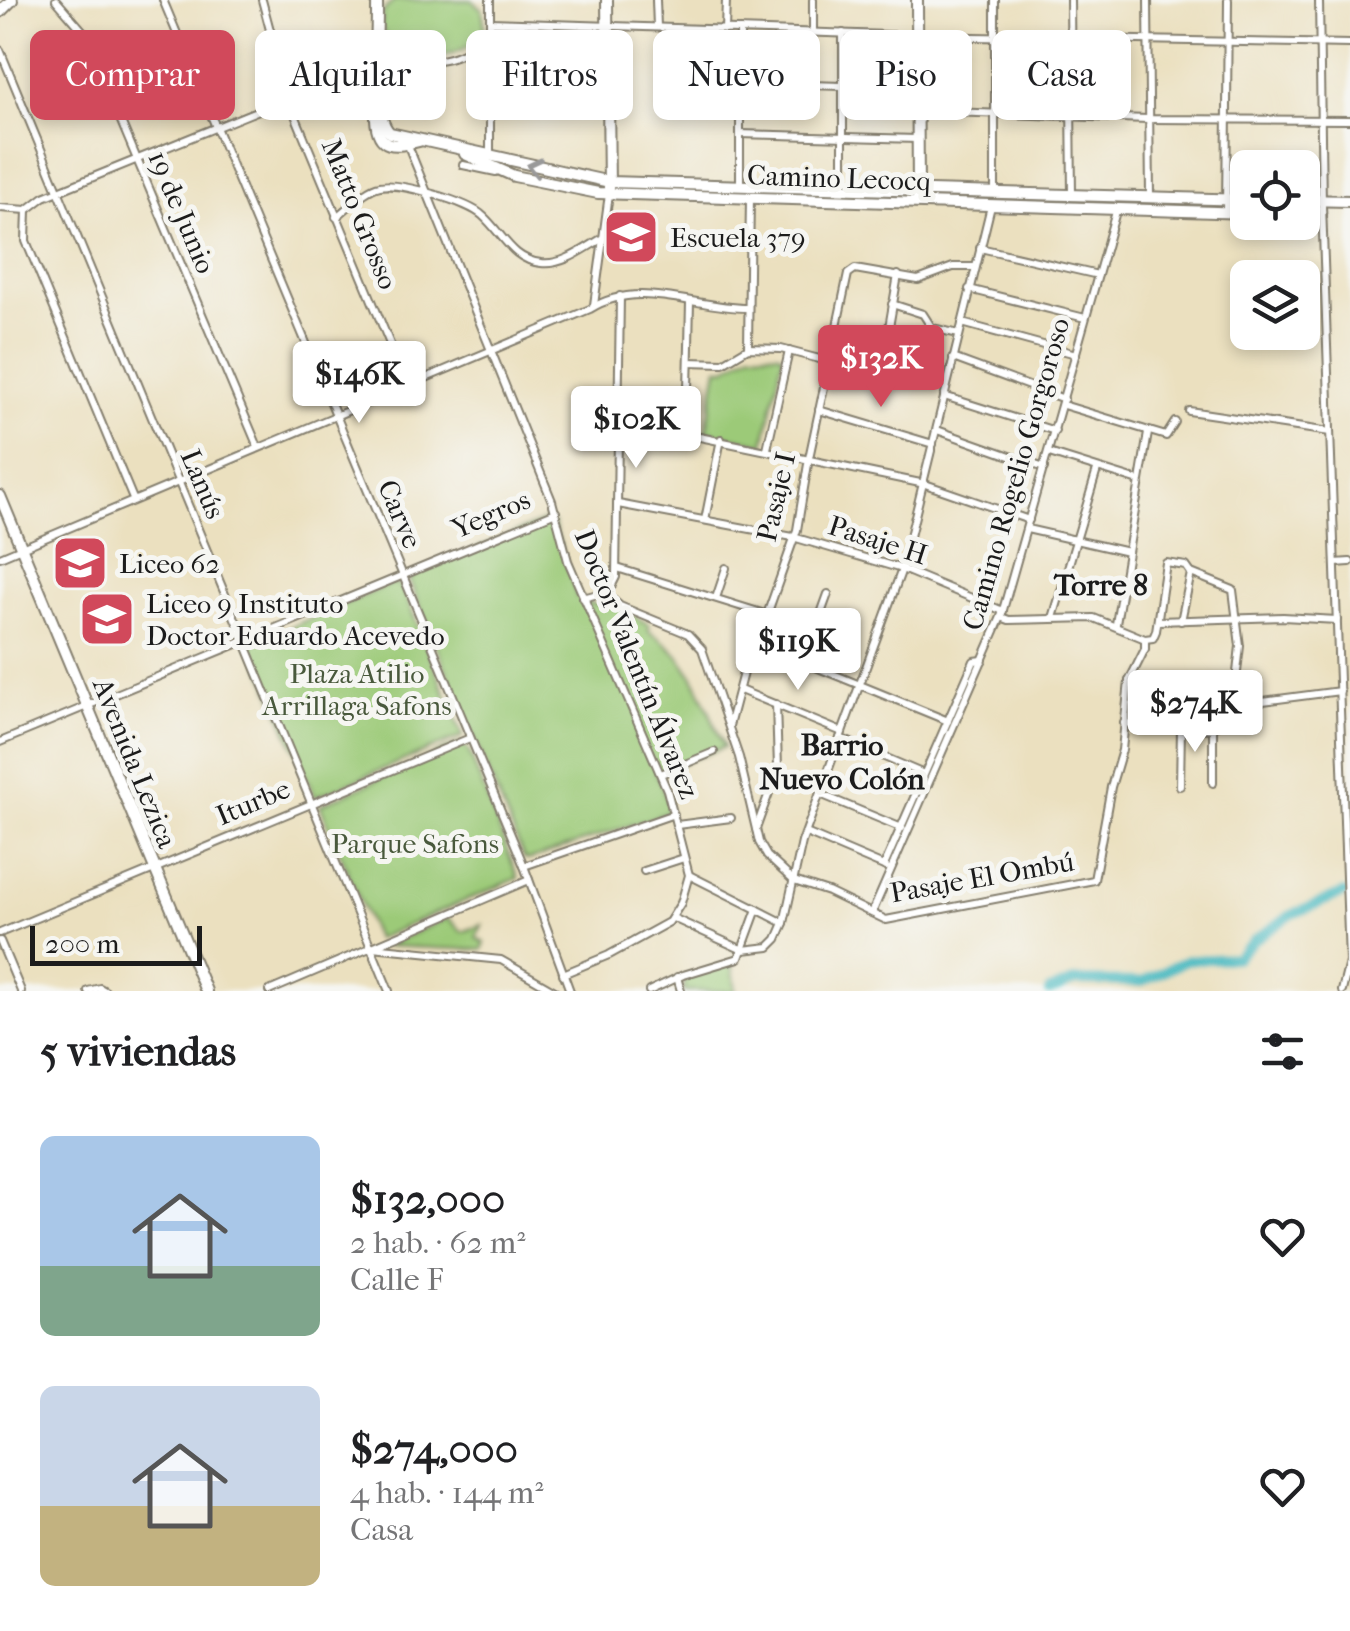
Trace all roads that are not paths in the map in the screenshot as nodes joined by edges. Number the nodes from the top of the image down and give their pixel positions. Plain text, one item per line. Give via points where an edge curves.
1 (12, 0) edge
2 (56, 0) edge
3 (163, 0) edge
4 (262, 0) edge
5 (377, 0) edge
6 (479, 0) edge
7 (607, 0) edge
8 (656, 0) edge
9 (726, 0) edge
10 (813, 0) edge
11 (918, 0) edge
12 (995, 0) edge
13 (1070, 0) edge
14 (1148, 0) edge
15 (1228, 0) edge
16 (1319, 0) edge
17 (490, 4) edge
18 (0, 12) edge
19 (490, 22) junction
20 (608, 25) junction
21 (657, 28) junction
22 (270, 30) edge
23 (378, 30) edge
24 (490, 30) edge
25 (725, 30) joint
26 (813, 30) edge
27 (918, 30) edge
28 (995, 30) edge
29 (1071, 30) edge
30 (1131, 40) edge
31 (1148, 40) junction
32 (1228, 42) junction
33 (1319, 43) junction
34 (1350, 44) edge
35 (0, 50) edge
36 (255, 111) edge
37 (1131, 118) edge
38 (1148, 119) junction
39 (1320, 119) junction
40 (297, 120) edge
41 (377, 120) edge
42 (490, 120) edge
43 (740, 120) edge
44 (843, 120) edge
45 (918, 120) edge
46 (995, 120) edge
47 (1072, 120) edge
48 (1228, 120) junction
49 (1350, 120) edge
50 (217, 127) junction
51 (740, 134) junction
52 (843, 137) junction
53 (918, 140) junction
54 (410, 141) junction
55 (458, 151) junction
56 (490, 154) junction
57 (135, 159) junction
58 (463, 165) dead end
59 (502, 172) junction
60 (740, 186) junction
61 (609, 188) junction
62 (844, 190) junction
63 (57, 192) junction
64 (426, 192) junction
65 (1072, 195) junction
66 (750, 197) junction
67 (918, 197) junction
68 (1150, 197) junction
69 (993, 199) junction
70 (1322, 202) junction
71 (1350, 203) edge
72 (1230, 205) edge
73 (1226, 206) junction
74 (1230, 207) edge
75 (0, 208) edge
76 (1117, 208) junction
77 (27, 210) junction
78 (336, 218) junction
79 (604, 236) junction
80 (980, 248) junction
81 (975, 267) junction
82 (898, 275) junction
83 (1098, 275) junction
84 (969, 290) junction
85 (620, 296) junction
86 (690, 302) junction
87 (892, 304) junction
88 (594, 306) junction
89 (747, 308) junction
90 (1085, 318) junction
91 (962, 324) junction
92 (958, 334) junction
93 (748, 348) junction
94 (490, 350) junction
95 (789, 351) junction
96 (1076, 354) junction
97 (953, 358) junction
98 (829, 361) junction
99 (689, 362) junction
100 (881, 374) junction
101 (904, 380) dead end
102 (406, 385) junction
103 (944, 396) junction
104 (1064, 402) junction
105 (819, 410) junction
106 (1189, 410) dead end
107 (335, 415) junction
108 (618, 420) junction
109 (1175, 422) dead end
110 (936, 430) junction
111 (1055, 430) junction
112 (1148, 432) junction
113 (1330, 432) junction
114 (687, 433) junction
115 (721, 439) junction
116 (933, 444) junction
117 (258, 446) junction
118 (766, 449) junction
119 (1049, 453) junction
120 (808, 458) junction
121 (1044, 468) junction
122 (1098, 470) junction
123 (177, 480) junction
124 (1139, 481) junction
125 (925, 484) junction
126 (0, 496) edge
127 (133, 499) junction
128 (618, 504) junction
129 (556, 512) junction
130 (706, 520) junction
131 (1028, 524) junction
132 (792, 537) junction
133 (1078, 542) junction
134 (21, 548) junction
135 (1128, 552) junction
136 (0, 557) edge
137 (1335, 562) junction
138 (1350, 562) edge
139 (617, 568) junction
140 (726, 568) dead end
141 (902, 569) junction
142 (1191, 573) junction
143 (402, 576) junction
144 (605, 593) junction
145 (828, 594) dead end
146 (582, 598) junction
147 (716, 598) junction
148 (766, 614) junction
149 (1002, 614) junction
150 (1054, 618) junction
151 (1158, 620) junction
152 (1237, 620) junction
153 (1337, 620) junction
154 (1182, 621) junction
155 (1116, 624) junction
156 (1145, 639) junction
157 (244, 641) junction
158 (757, 643) junction
159 (804, 661) junction
160 (1129, 681) junction
161 (860, 684) junction
162 (740, 690) junction
163 (1340, 691) junction
164 (1234, 692) junction
165 (1255, 702) junction
166 (776, 704) junction
167 (88, 706) junction
168 (1232, 716) junction
169 (951, 722) junction
170 (1124, 723) junction
171 (729, 728) junction
172 (1181, 728) junction
173 (1213, 728) junction
174 (841, 735) junction
175 (470, 738) junction
176 (0, 742) edge
177 (714, 752) dead end
178 (661, 774) junction
179 (927, 775) junction
180 (1213, 782) dead end
181 (1180, 786) dead end
182 (820, 794) junction
183 (312, 802) junction
184 (674, 814) junction
185 (731, 818) dead end
186 (677, 825) junction
187 (899, 827) junction
188 (756, 829) junction
189 (908, 830) junction
190 (806, 832) junction
191 (684, 858) junction
192 (524, 866) junction
193 (154, 868) junction
194 (888, 868) junction
195 (644, 871) dead end
196 (688, 875) junction
197 (529, 880) junction
198 (794, 880) junction
199 (757, 909) junction
200 (872, 913) junction
201 (672, 918) junction
202 (784, 922) junction
203 (0, 937) edge
204 (371, 947) junction
205 (744, 950) junction
206 (563, 974) junction
207 (677, 977) junction
208 (103, 989) edge
209 (21, 991) edge
210 (88, 991) edge
211 (206, 991) edge
212 (269, 991) edge
213 (389, 991) edge
214 (555, 991) edge
215 (570, 991) edge
216 (648, 991) edge
217 (681, 991) edge
218 (1342, 991) edge

1 - 18 street
2 - 57 street, 19 de Junio via 82,32
3 - 50 street, Carve
4 - 22 street, Matto Grosso
5 - 23 street
6 - 17 street
7 - 20 street
8 - 21 street
9 - 25 street
10 - 26 street
11 - 27 street
12 - 28 street
13 - 29 street
14 - 31 street
15 - 32 street
16 - 33 street
17 - 19 street
19 - 20 street
19 - 24 street
20 - 21 street
20 - 61 street
21 - 25 street
30 - 31 street
31 - 32 street
31 - 38 street
32 - 33 street
32 - 48 street
33 - 34 street
33 - 39 street
35 - 63 street, Lanús
36 - 50 street
37 - 38 street
38 - 48 street
38 - 68 street
39 - 48 street
39 - 49 street
39 - 70 street
40 - 78 street, Matto Grosso
41 - 54 street, Camino Lecocq via 382,138 395,147
42 - 56 street
43 - 51 street
44 - 52 street
45 - 53 street
46 - 69 street
47 - 65 street
48 - 73 street
50 - 57 street
50 - 107 street, Carve
51 - 52 street
51 - 60 street
52 - 53 street
52 - 62 street
53 - 67 street
54 - 55 street, Camino Lecocq
54 - 64 street, Doctor Valentín Álvarez
55 - 56 street, Camino Lecocq
55 - 59 street, Camino Lecocq
61 -> 56 street, Camino Lecocq
57 - 63 street
57 - 117 street, 19 de Junio
58 - 59 street
59 - 61 street, Camino Lecocq via 582,192
60 - 61 street, Camino Lecocq
60 - 62 street, Camino Lecocq
61 - 66 street, Camino Lecocq
61 - 79 street
62 - 67 street, Camino Lecocq
63 - 77 street
63 - 123 street, Lanús
64 - 78 street via 378,186
64 - 79 street via 482,214 518,255 540,263 568,258
64 - 94 street, Doctor Valentín Álvarez
65 - 68 street, Camino Lecocq
65 - 69 street, Camino Lecocq
66 - 67 street, Camino Lecocq
66 - 89 street
67 - 69 street, Camino Lecocq
68 - 73 street, Camino Lecocq
69 - 76 street, Camino Lecocq
69 - 80 street
70 - 71 street
70 - 113 street
72 - 73 street, Camino Lecocq
73 - 74 street, Camino Lecocq
73 - 76 street, Camino Lecocq
75 - 77 street
76 - 83 street, Camino Rogelio Gorgoroso
77 - 127 street via 26,241
78 - 102 street, Matto Grosso
79 - 88 street
80 - 81 street
80 - 83 street
81 - 82 street via 952,267 918,280
81 - 84 street
82 - 87 street
82 - 98 street, Pasaje I via 850,271
83 - 90 street, Camino Rogelio Gorgoroso
84 - 90 street
84 - 91 street
85 - 86 street
85 - 88 street
85 - 108 street
86 - 89 street
86 - 99 street
87 - 92 street via 923,314 932,328
87 - 100 street
88 - 94 street
89 - 93 street
90 - 96 street, Camino Rogelio Gorgoroso
91 - 92 street
91 - 96 street
92 - 97 street
93 - 95 street
93 - 99 street via 728,362
94 - 102 street
94 - 129 street, Doctor Valentín Álvarez
95 - 98 street
95 - 118 street
96 - 104 street, Camino Rogelio Gorgoroso
97 - 103 street
97 - 104 street
98 - 100 street
98 - 105 street, Pasaje I
99 - 114 street
100 - 101 street
102 - 107 street
103 - 110 street
103 - 111 street
104 - 111 street, Camino Rogelio Gorgoroso
104 - 112 street
105 - 116 street
105 - 120 street, Pasaje I
106 - 113 street
107 - 117 street
107 - 143 street, Carve
108 - 114 street
108 - 128 street
109 - 112 street via 1169,434
110 - 116 street
110 - 121 street
111 - 119 street, Camino Rogelio Gorgoroso
112 - 124 street
113 - 137 street
114 - 115 street
115 - 118 street
115 - 130 street
116 - 125 street
117 - 123 street
118 - 120 street
119 - 121 street, Camino Rogelio Gorgoroso
119 - 122 street
120 - 125 street
120 - 132 street, Pasaje I
121 - 131 street, Camino Rogelio Gorgoroso
122 - 124 street
122 - 133 street
123 - 127 street
123 - 157 street, Lanús
124 - 135 street
125 - 131 street
125 - 141 street
126 - 134 street, Avenida Lezica
127 - 134 street
128 - 130 street, Pasaje H
128 - 139 street
129 - 143 street, Yegros
129 - 146 street, Doctor Valentín Álvarez
130 - 132 street, Pasaje H
131 - 133 street
131 - 149 street, Camino Rogelio Gorgoroso
132 - 141 street, Pasaje H
132 - 148 street, Pasaje I
133 - 135 street
133 - 150 street
134 - 136 street
134 - 167 street, Avenida Lezica
135 - 155 street
137 - 138 street
137 - 153 street
139 - 144 street via 614,586
139 - 147 street
140 - 147 street
141 - 149 street, Pasaje H
141 - 161 street
142 - 151 street via 1166,563
142 - 152 street via 1234,590
142 - 154 street
143 - 157 street, Yegros
143 - 175 street, Carve
144 - 146 street
144 - 171 street via 696,640
145 - 159 street
146 - 178 street, Doctor Valentín Álvarez
147 - 148 street
148 - 158 street, Pasaje I
149 - 150 street via 1009,620
149 - 169 street, Camino Rogelio Gorgoroso
150 - 155 street
151 - 154 street
151 - 156 street, Pasaje El Ombú via 1153,638
152 - 153 street
152 - 154 street
152 - 164 street
153 - 163 street
155 - 156 street
156 - 160 street, Pasaje El Ombú
157 - 167 street, Yegros
157 - 183 street, Lanús
158 - 159 street
158 - 162 street, Pasaje I via 749,650
159 - 161 street
160 - 164 street
160 - 170 street, Pasaje El Ombú
161 - 169 street
161 - 174 street
162 - 166 street
162 - 171 street, Pasaje I
163 - 165 street
163 - 218 street via 1350,962
164 - 165 street
164 - 168 street
165 - 168 street
166 - 174 street
166 - 188 street via 778,768
167 - 176 street, Yegros
167 - 193 street, Avenida Lezica
168 - 173 street
169 - 179 street, Camino Rogelio Gorgoroso
170 - 172 street
170 - 200 street, Pasaje El Ombú via 1094,880 886,920
171 - 188 street
172 - 173 street
172 - 181 street
173 - 180 street
174 - 179 street
174 - 182 street
175 - 183 street, Iturbe
175 - 192 street, Carve
177 - 178 street
178 - 184 street, Doctor Valentín Álvarez
179 - 187 street
179 - 189 street, Camino Rogelio Gorgoroso
182 - 187 street
182 - 190 street
183 - 193 street, Iturbe
183 - 204 street, Lanús
184 - 186 street, Doctor Valentín Álvarez
184 - 192 street
185 - 186 street
186 - 191 street, Doctor Valentín Álvarez
187 - 189 street
187 - 194 street
188 - 198 street via 766,856
189 - 194 street, Camino Rogelio Gorgoroso
190 - 194 street
190 - 198 street
191 - 195 street
191 - 196 street, Doctor Valentín Álvarez
192 - 197 street, Carve
193 - 203 street, Iturbe
193 - 211 street, Avenida Lezica
194 - 200 street, Camino Rogelio Gorgoroso
196 - 199 street
196 - 201 street
197 - 204 street
197 - 206 street, Carve
198 - 200 street
198 - 202 street
199 - 202 street
199 - 205 street
201 - 205 street
201 - 206 street
202 - 205 street via 772,945
203 - 209 street
204 - 212 street
204 - 213 street, Lanús
204 - 214 street via 501,960
205 - 207 street via 734,960
206 - 215 street, Carve
207 - 216 street
207 - 217 street
208 - 210 street

